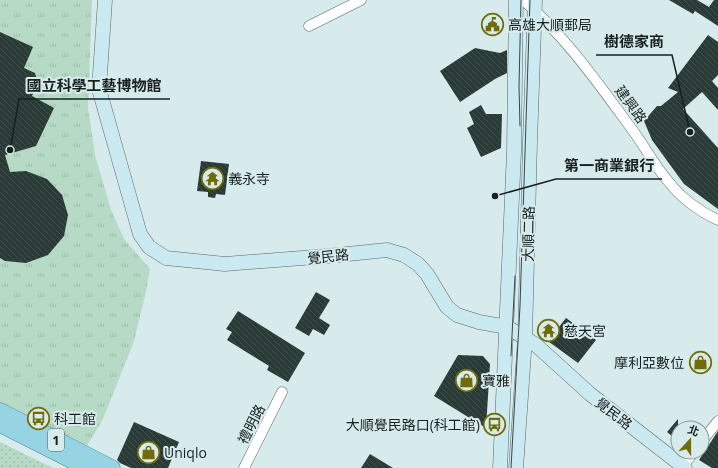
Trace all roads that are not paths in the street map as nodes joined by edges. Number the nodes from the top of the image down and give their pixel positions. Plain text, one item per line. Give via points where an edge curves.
1 (105, 0) edge
2 (361, 0) edge
3 (516, 0) edge
4 (523, 0) edge
5 (535, 5) edge
6 (309, 26) dead end
7 (718, 220) edge
8 (507, 327) junction
9 (525, 338) junction
10 (282, 392) dead end
11 (0, 411) edge
12 (718, 421) edge
13 (0, 424) edge
14 (710, 431) edge
15 (683, 467) edge
16 (87, 468) edge
17 (112, 468) edge
18 (244, 468) edge
19 (500, 468) edge
20 (516, 468) edge

1 - 8 street, 覺民路 via 99,89 140,234 149,247 166,258 226,264 387,250 404,255 418,264 447,307 457,315
2 - 6 street
3 - 8 street, 大順二路 via 514,152
4 - 5 street, 建興路
5 - 7 street, 建興路 via 580,59 668,182 690,203
5 - 9 street, 大順二路
8 - 9 street, 覺民路
8 - 19 street, 大順二路
9 - 15 street, 覺民路 via 590,394
9 - 20 street, 大順二路
10 - 18 street, 禮明路
11 - 17 main road, 1
12 - 14 street
13 - 16 main road, 1

